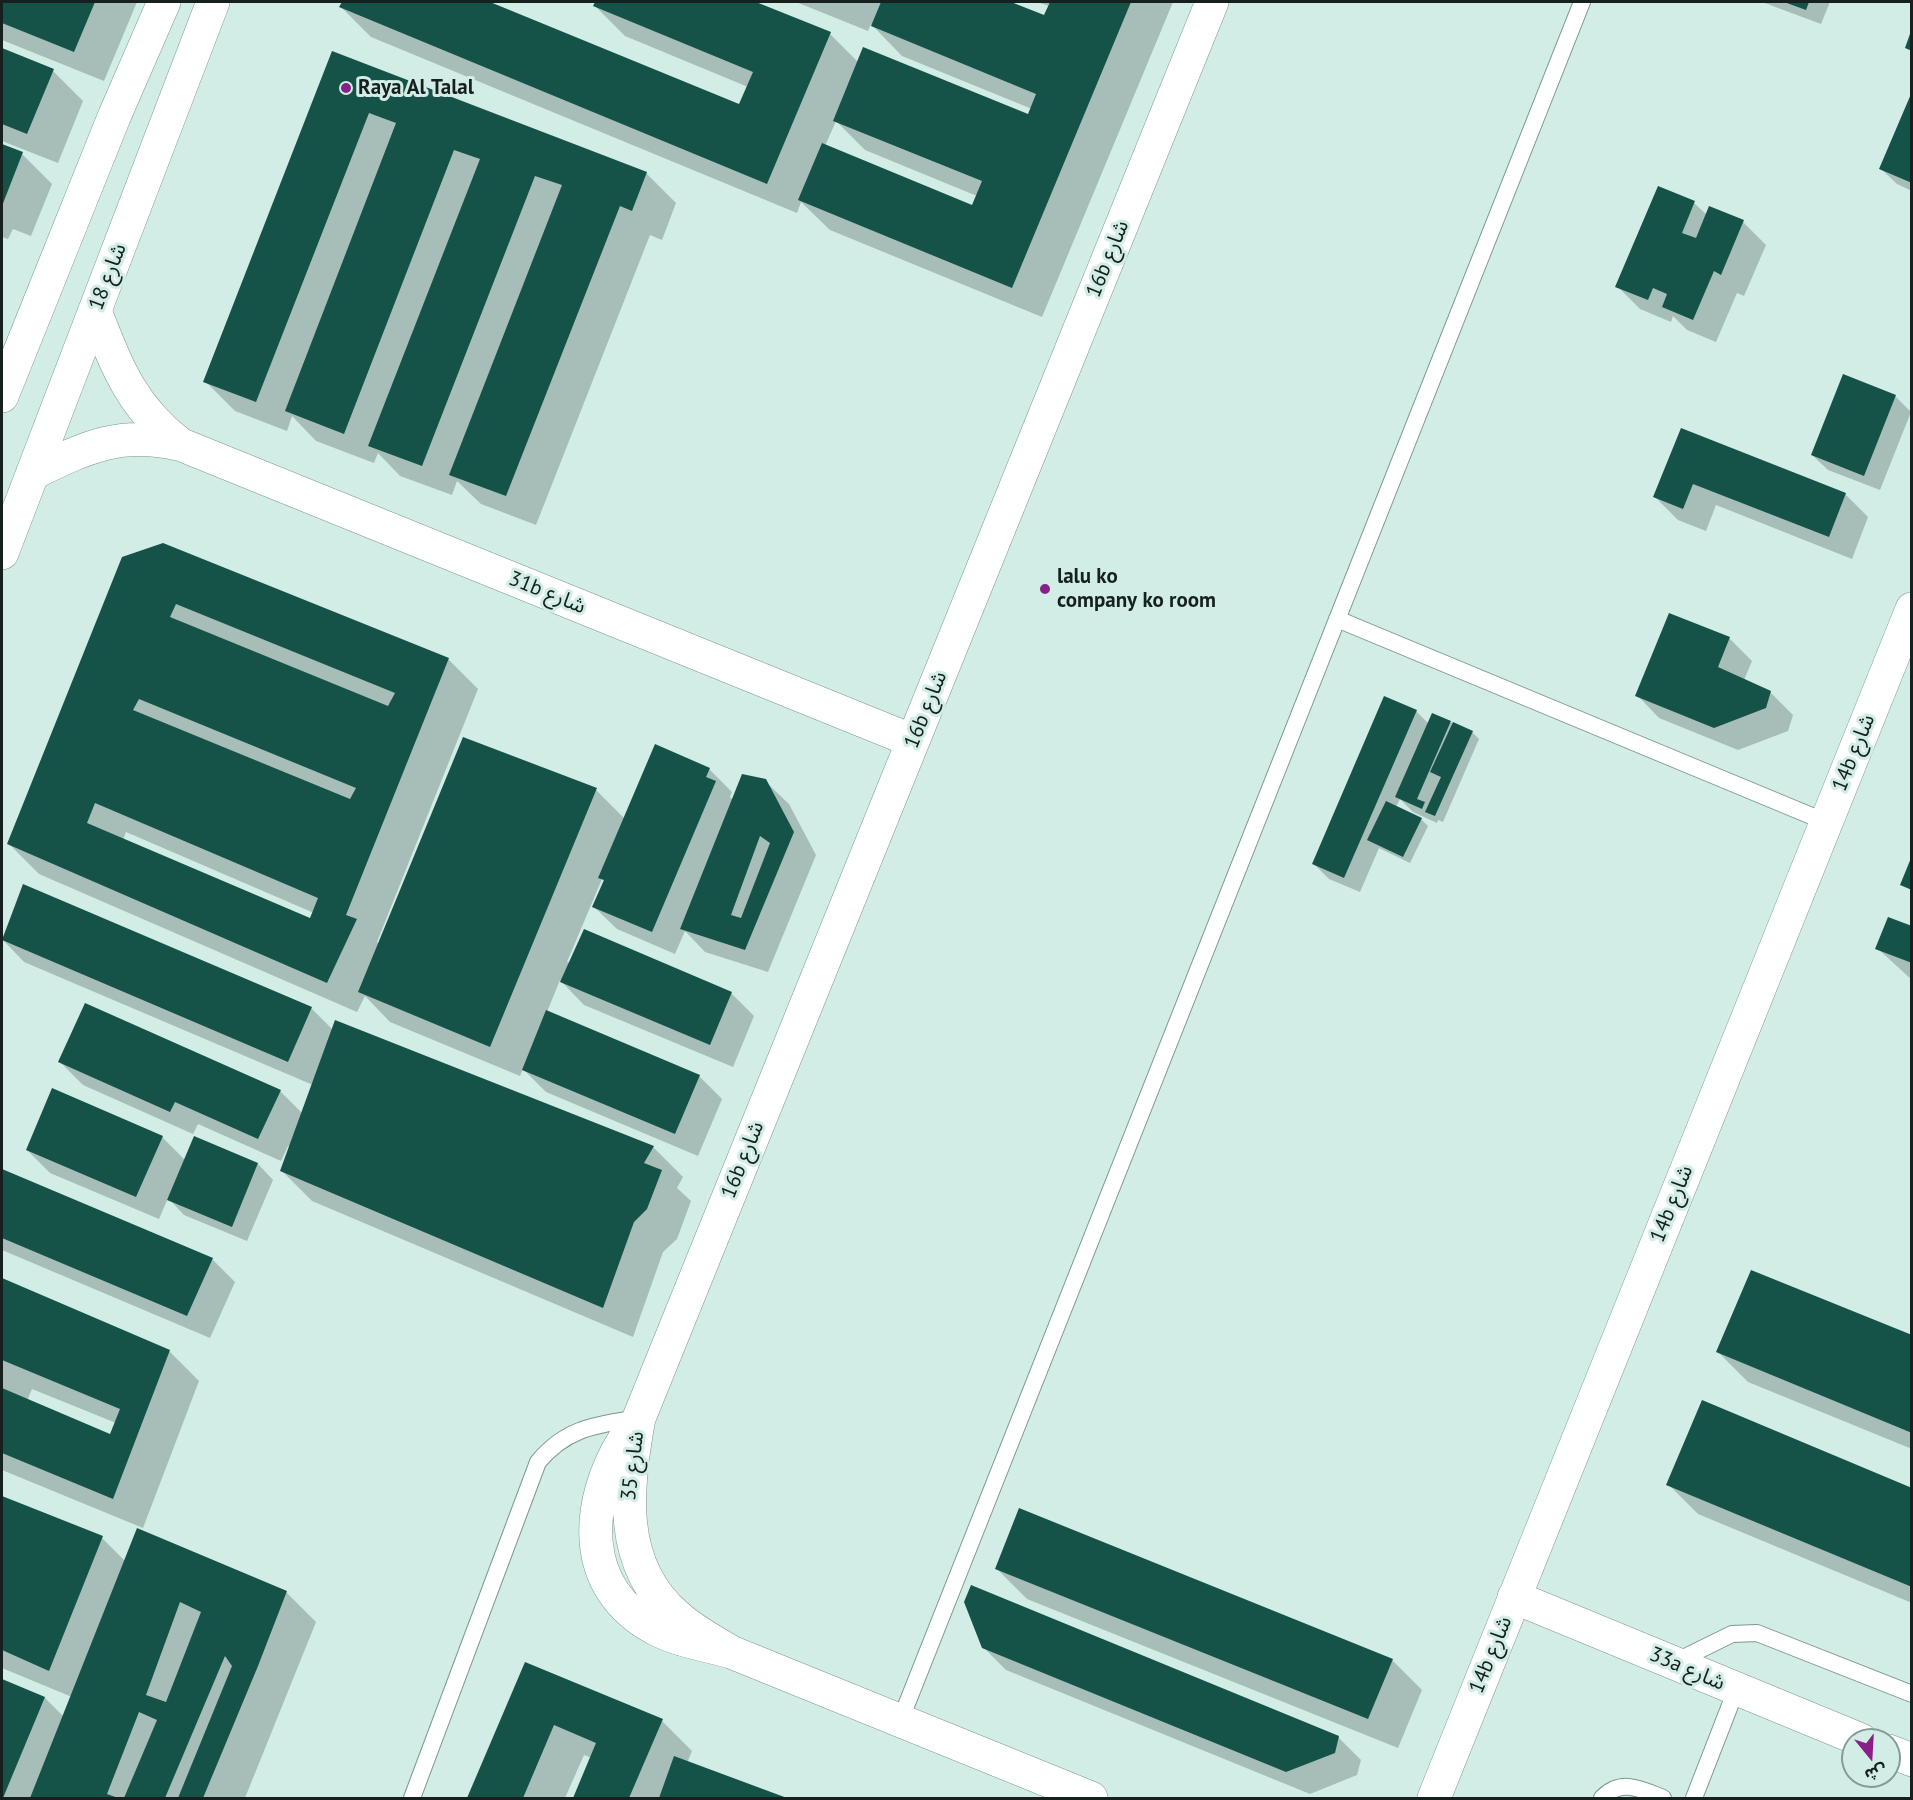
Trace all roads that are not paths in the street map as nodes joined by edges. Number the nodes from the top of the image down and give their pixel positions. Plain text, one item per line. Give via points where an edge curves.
1 (164, 2) edge
2 (213, 2) edge
3 (1212, 2) edge
4 (1582, 2) edge
5 (95, 311) junction
6 (2, 396) edge
7 (182, 445) junction
8 (33, 473) junction
9 (2, 553) edge
10 (1911, 609) edge
11 (1337, 619) junction
12 (913, 741) junction
13 (1826, 822) junction
14 (639, 1418) junction
15 (1514, 1598) junction
16 (1673, 1664) junction
17 (1736, 1690) junction
18 (1911, 1694) edge
19 (900, 1721) junction
20 (1841, 1732) edge
21 (412, 1798) edge
22 (1090, 1798) edge
23 (1434, 1798) edge
24 (1602, 1798) edge
25 (1663, 1798) edge
26 (1694, 1798) edge

1 - 6 street
2 - 5 street, شارع 18
3 - 12 street, 16b شارع
4 - 11 lane
5 - 7 street, 31b شارع via 120,376 132,396 147,415
5 - 8 street, شارع 18
7 - 8 street, 31b شارع via 156,439 103,442
7 - 12 street, 31b شارع
8 - 9 street, شارع 18
10 - 13 street, 14b شارع
11 - 13 lane
11 - 19 lane
12 - 14 street, 16b شارع
13 - 15 street, 14b شارع
14 - 19 street, شارع 35 via 627,1507 639,1564 661,1600 677,1617 731,1652
14 - 21 lane via 578,1430 549,1449 538,1462
15 - 16 street, 33a شارع
15 - 23 street, 14b شارع
16 - 17 street, 33a شارع
16 - 18 lane via 1732,1634 1757,1633
17 - 20 street, 33a شارع
17 - 26 lane
19 - 22 street, شارع 35
24 - 25 lane via 1625,1786

